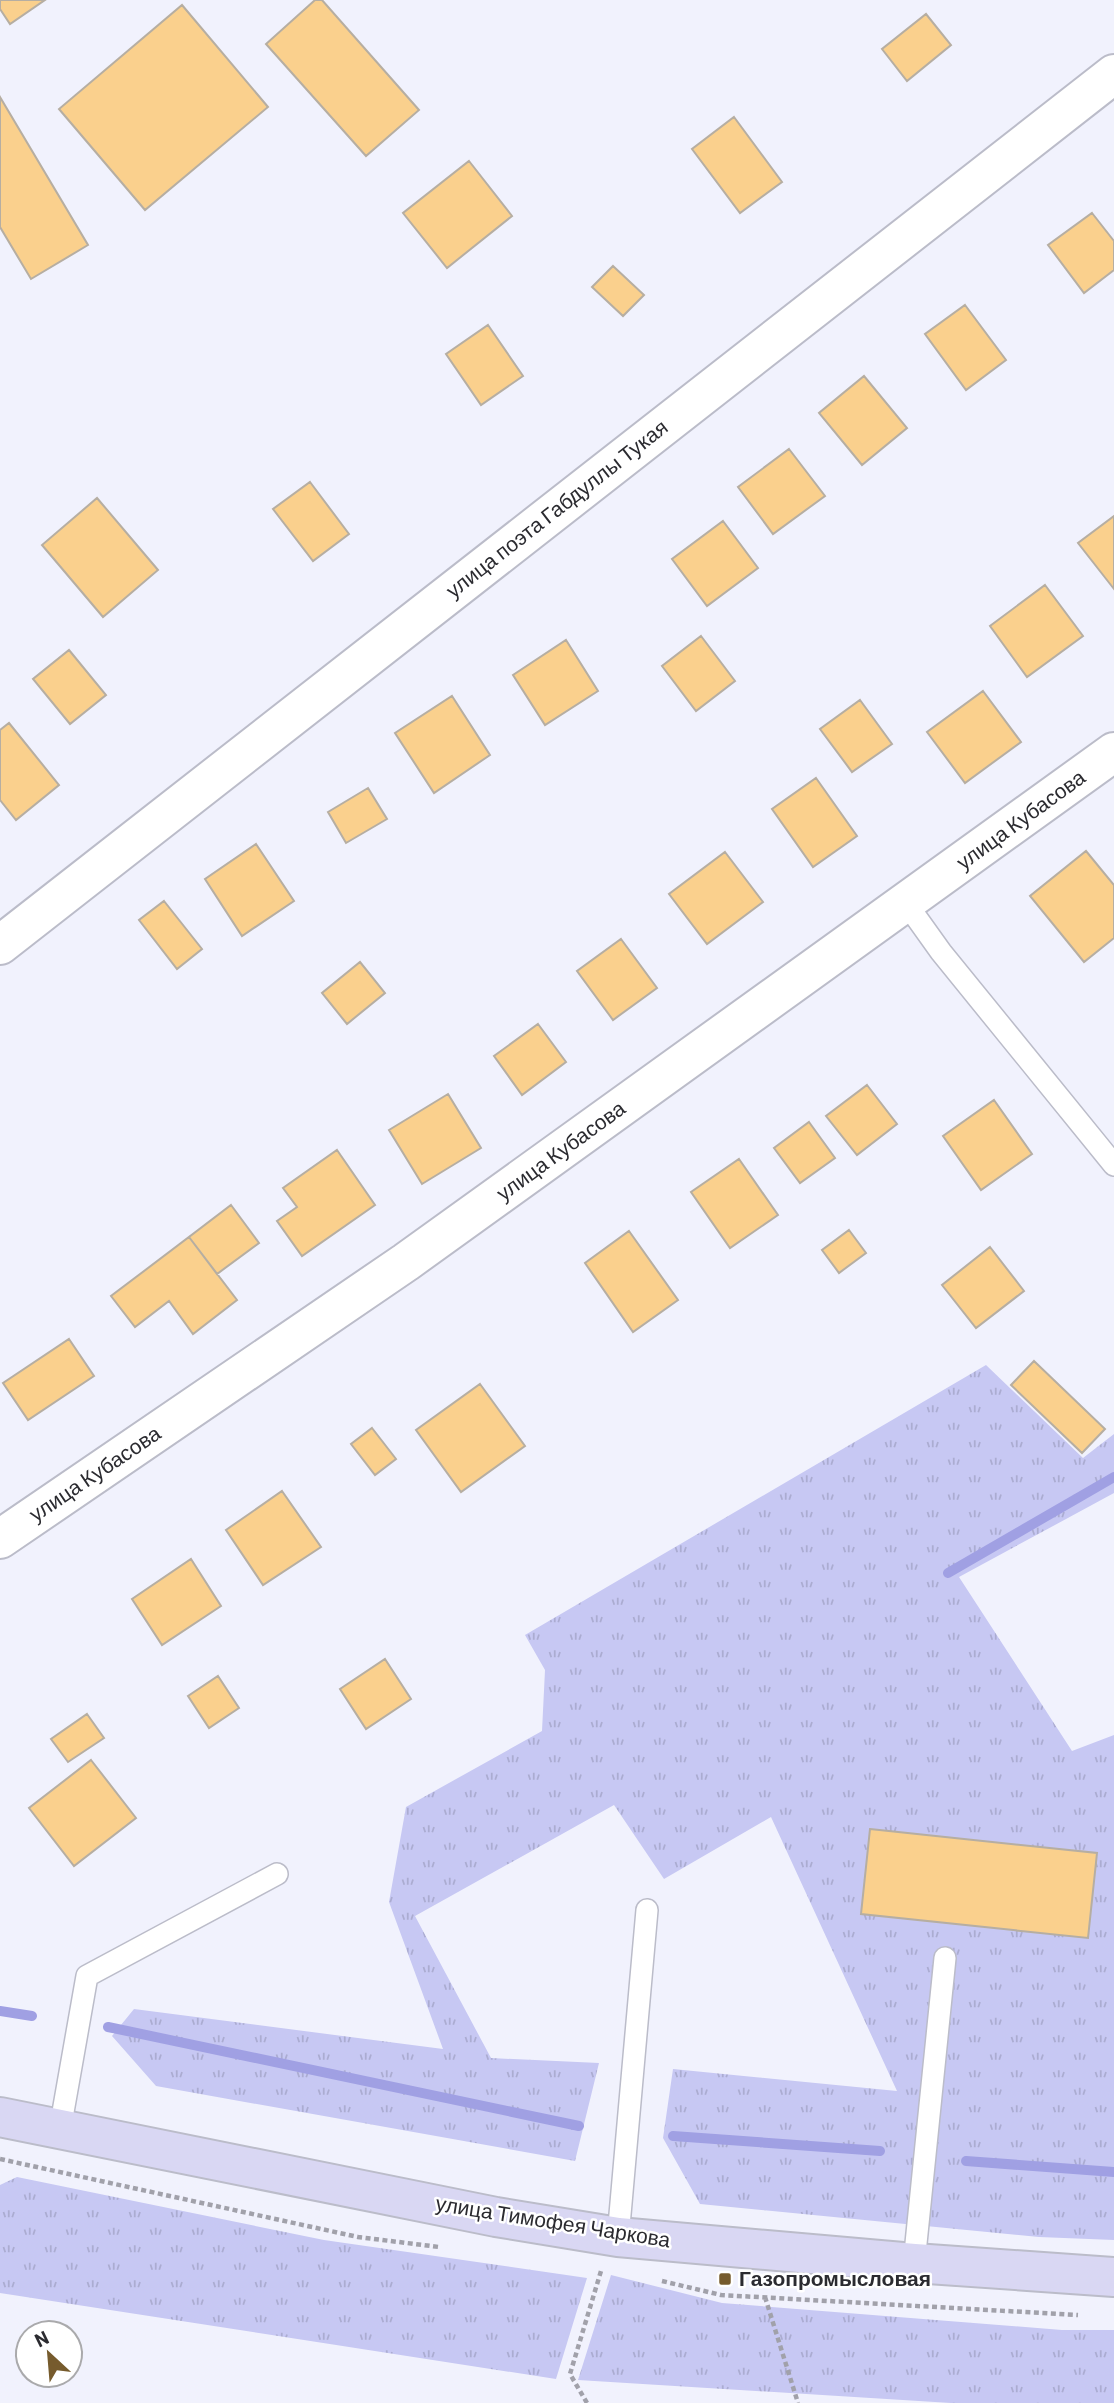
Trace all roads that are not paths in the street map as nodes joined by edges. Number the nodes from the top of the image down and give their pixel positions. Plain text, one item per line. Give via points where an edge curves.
1 (1114, 74) edge
2 (1114, 752) edge
3 (906, 903) junction
4 (0, 944) edge
5 (1114, 1165) edge
6 (0, 1539) edge
7 (277, 1874) dead end
8 (647, 1910) dead end
9 (945, 1958) dead end
10 (0, 2117) edge
11 (60, 2129) junction
12 (610, 2252) junction
13 (914, 2263) junction
14 (1114, 2277) edge

1 - 4 street, улица поэта Габдуллы Тукая
2 - 3 street, улица Кубасова
3 - 5 lane
3 - 6 street, улица Кубасова via 406,1262
7 - 11 lane via 87,1976
8 - 12 lane
9 - 13 lane
10 - 11 main road, улица Тимофея Чаркова
11 - 12 main road, улица Тимофея Чаркова via 496,2217
12 - 13 main road, улица Тимофея Чаркова
13 - 14 main road, улица Тимофея Чаркова

